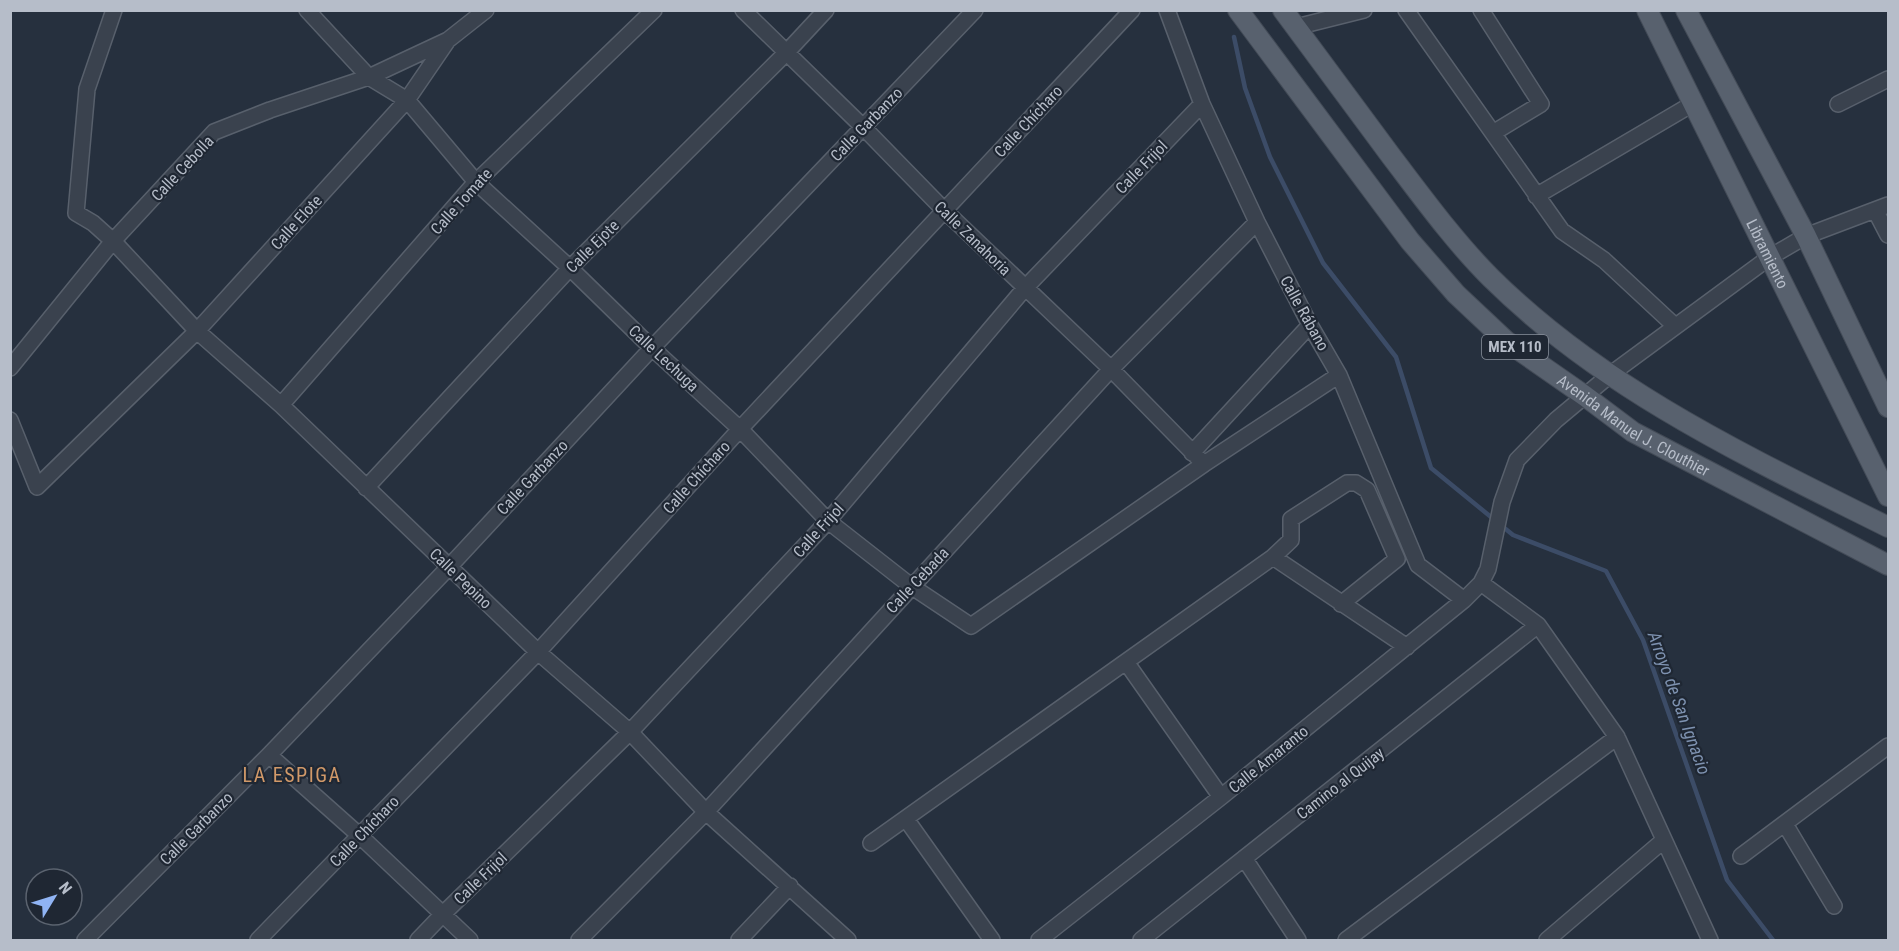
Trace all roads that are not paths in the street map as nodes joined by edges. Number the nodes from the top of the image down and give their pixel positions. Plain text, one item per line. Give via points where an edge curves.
1 (114, 10) edge
2 (307, 10) edge
3 (486, 10) edge
4 (654, 10) edge
5 (743, 10) edge
6 (826, 10) edge
7 (975, 10) edge
8 (1132, 10) edge
9 (1167, 10) edge
10 (1283, 10) edge
11 (1364, 10) edge
12 (1406, 10) edge
13 (1481, 10) edge
14 (1647, 10) edge
15 (1686, 10) edge
16 (1239, 12) edge
17 (1296, 27) junction
18 (448, 40) junction
19 (786, 53) junction
20 (369, 77) junction
21 (1888, 79) edge
22 (407, 100) junction
23 (1694, 103) junction
24 (1202, 104) junction
25 (1838, 104) dead end
26 (863, 127) junction
27 (1492, 133) junction
28 (476, 182) junction
29 (1536, 196) junction
30 (1882, 208) edge
31 (944, 210) junction
32 (1257, 222) junction
33 (1888, 235) edge
34 (1806, 236) junction
35 (113, 241) junction
36 (1770, 257) junction
37 (570, 268) junction
38 (1025, 288) junction
39 (1310, 325) junction
40 (1675, 326) junction
41 (197, 332) junction
42 (652, 348) junction
43 (10, 368) edge
44 (1111, 369) junction
45 (1611, 374) junction
46 (1339, 375) junction
47 (1585, 396) junction
48 (281, 405) junction
49 (1888, 407) edge
50 (10, 420) edge
51 (740, 429) junction
52 (1198, 458) junction
53 (366, 488) junction
54 (1888, 496) edge
55 (828, 521) junction
56 (1888, 527) edge
57 (1273, 557) junction
58 (1888, 565) edge
59 (449, 567) junction
60 (1484, 576) junction
61 (911, 586) junction
62 (1464, 600) junction
63 (1341, 604) junction
64 (1538, 625) junction
65 (1407, 647) junction
66 (538, 652) junction
67 (1126, 662) junction
68 (630, 732) junction
69 (1617, 737) junction
70 (1888, 746) edge
71 (269, 755) junction
72 (1221, 797) junction
73 (706, 812) junction
74 (906, 819) junction
75 (1785, 824) junction
76 (359, 835) junction
77 (1664, 840) junction
78 (872, 843) dead end
79 (1741, 856) dead end
80 (1244, 858) junction
81 (790, 886) junction
82 (1834, 906) dead end
83 (442, 915) junction
84 (85, 940) edge
85 (258, 940) edge
86 (418, 940) edge
87 (470, 940) edge
88 (579, 940) edge
89 (739, 940) edge
90 (848, 940) edge
91 (992, 940) edge
92 (1039, 940) edge
93 (1141, 940) edge
94 (1298, 940) edge
95 (1346, 940) edge
96 (1547, 940) edge
97 (1710, 940) edge

1 - 35 street, Calle Pepino via 87,89 76,213
2 - 20 street, Calle Lechuga
3 - 18 street, Calle Elote
4 - 28 street, Calle Tomate
5 - 19 street, Calle Zanahoria
6 - 19 street, Calle Ejote
7 - 26 street, Calle Garbanzo
8 - 31 street, Calle Chícharo
9 - 24 street, Calle Rábano
10 - 17 main road, Avenida Manuel J. Clouthier / MEX 110
11 - 17 street
12 - 27 street
13 - 27 street via 1541,104
14 - 23 main road, Libramiento
15 - 34 main road
16 - 47 main road, Avenida Manuel J. Clouthier / MEX 110 via 1410,241 1456,294 1506,341
17 - 45 main road, Avenida Manuel J. Clouthier / MEX 110 via 1441,223 1500,286 1558,338
18 - 20 street, Calle Cebolla
18 - 22 street, Calle Elote
19 - 26 street, Calle Zanahoria
19 - 37 street, Calle Ejote
20 - 22 street, Calle Lechuga
20 - 35 street, Calle Cebolla via 214,132
21 - 25 street
22 - 28 street, Calle Lechuga
22 - 41 street, Calle Elote
23 - 29 street
23 - 36 main road, Libramiento
24 - 32 street, Calle Rábano
24 - 38 street, Calle Frijol
26 - 31 street, Calle Zanahoria
26 - 42 street, Calle Garbanzo
27 - 29 street
28 - 37 street, Calle Lechuga
28 - 48 street, Calle Tomate
29 - 40 street via 1562,231 1604,260
30 - 33 street
30 - 34 street
31 - 38 street, Calle Zanahoria
31 - 51 street, Calle Chícharo
32 - 39 street, Calle Rábano
32 - 44 street, Calle Cebada
34 - 36 street
34 - 49 main road
35 - 41 street, Calle Pepino
35 - 43 street, Calle Cebolla
36 - 40 street
36 - 54 main road, Libramiento
37 - 42 street, Calle Lechuga
37 - 53 street, Calle Ejote
38 - 44 street, Calle Zanahoria
38 - 55 street, Calle Frijol
39 - 46 street, Calle Rábano
39 - 52 street
40 - 45 street
41 - 48 street, Calle Pepino
41 - 50 street, Calle Elote via 37,487
42 - 51 street, Calle Lechuga
42 - 59 street, Calle Garbanzo
44 - 52 street, Calle Zanahoria
44 - 61 street, Calle Cebada
45 - 47 street
45 - 56 main road, Avenida Manuel J. Clouthier / MEX 110 via 1676,418
46 - 52 street
46 - 62 street, Calle Rábano via 1418,565
47 - 58 main road, Avenida Manuel J. Clouthier / MEX 110 via 1633,432
47 - 60 street via 1517,460
48 - 53 street, Calle Pepino
51 - 55 street, Calle Lechuga
51 - 66 street, Calle Chícharo
52 - 61 street, Calle Lechuga via 971,626
53 - 59 street, Calle Pepino
55 - 61 street, Calle Lechuga
55 - 68 street, Calle Frijol
57 - 63 street
57 - 63 street via 1291,540 1291,519 1347,483 1367,490 1397,559
57 - 67 street
59 - 66 street, Calle Pepino
59 - 71 street, Calle Garbanzo
60 - 62 street, Calle Amaranto
60 - 64 street
61 - 73 street, Calle Cebada
62 - 65 street, Calle Amaranto
63 - 65 street
64 - 69 street
64 - 80 street, Camino al Quijay
65 - 72 street, Calle Amaranto
66 - 68 street, Calle Pepino
66 - 76 street, Calle Chícharo
67 - 72 street
67 - 74 street
68 - 73 street, Calle Pepino
68 - 83 street, Calle Frijol
69 - 77 street
69 - 95 street
70 - 75 street
71 - 76 street
71 - 84 street, Calle Garbanzo
72 - 92 street, Calle Amaranto
73 - 81 street, Calle Pepino
73 - 88 street, Calle Cebada
74 - 78 street
74 - 91 street
75 - 79 street
75 - 82 street
76 - 83 street
76 - 85 street, Calle Chícharo
77 - 96 street
77 - 97 street
80 - 93 street, Camino al Quijay
80 - 94 street
81 - 89 street
81 - 90 street, Calle Pepino
83 - 86 street, Calle Frijol
83 - 87 street

